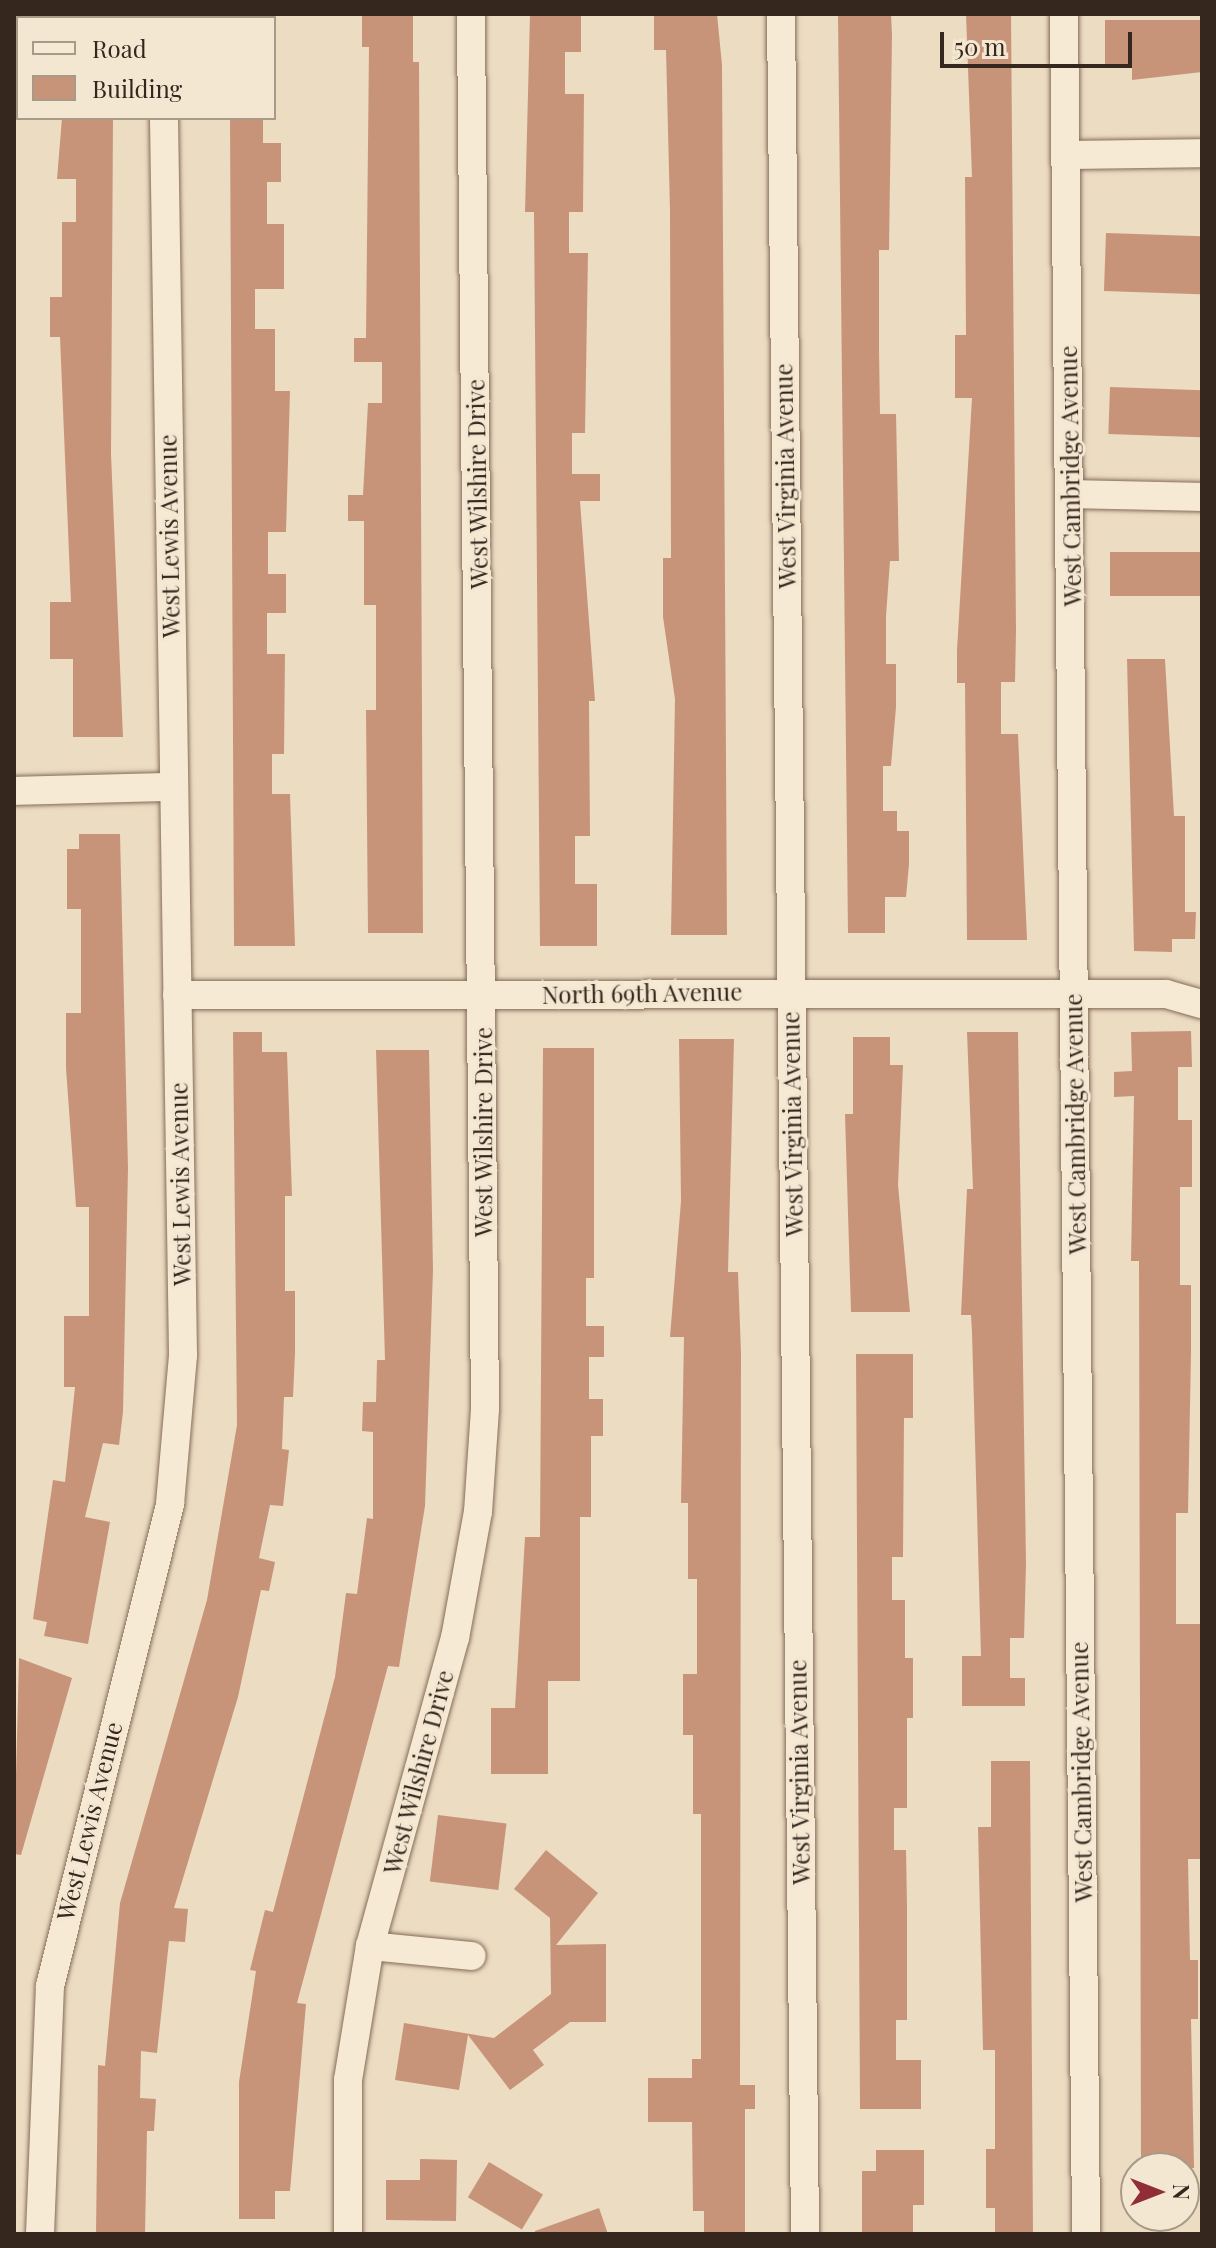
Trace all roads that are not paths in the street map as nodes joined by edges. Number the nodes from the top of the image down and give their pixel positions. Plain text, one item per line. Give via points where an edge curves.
1 (471, 14) edge
2 (781, 14) edge
3 (1064, 14) edge
4 (164, 120) edge
5 (1202, 153) edge
6 (1065, 155) junction
7 (1071, 494) junction
8 (1202, 497) edge
9 (171, 787) junction
10 (14, 791) edge
11 (790, 992) junction
12 (177, 995) junction
13 (482, 995) junction
14 (1074, 995) junction
15 (1202, 1004) edge
16 (370, 1946) junction
17 (472, 1956) dead end
18 (40, 2234) edge
19 (348, 2234) edge
20 (805, 2234) edge
21 (1086, 2234) edge

1 - 13 street, West Wilshire Drive
2 - 11 street, West Virginia Avenue
3 - 6 street, West Cambridge Avenue
4 - 9 street, West Lewis Avenue
5 - 6 street
6 - 7 street, West Cambridge Avenue
7 - 8 street
7 - 14 street, West Cambridge Avenue
9 - 10 street
9 - 12 street, West Lewis Avenue
11 - 13 street, North 69th Avenue
11 - 14 street, North 69th Avenue
11 - 20 street, West Virginia Avenue
12 - 13 street, North 69th Avenue
12 - 18 street, West Lewis Avenue via 183,1355 170,1504 50,1986
13 - 16 street, West Wilshire Drive via 485,1408 478,1512 455,1638
14 - 15 street, North 69th Avenue via 1166,994
14 - 21 street, West Cambridge Avenue
16 - 17 street
16 - 19 street, West Wilshire Drive via 348,2080

